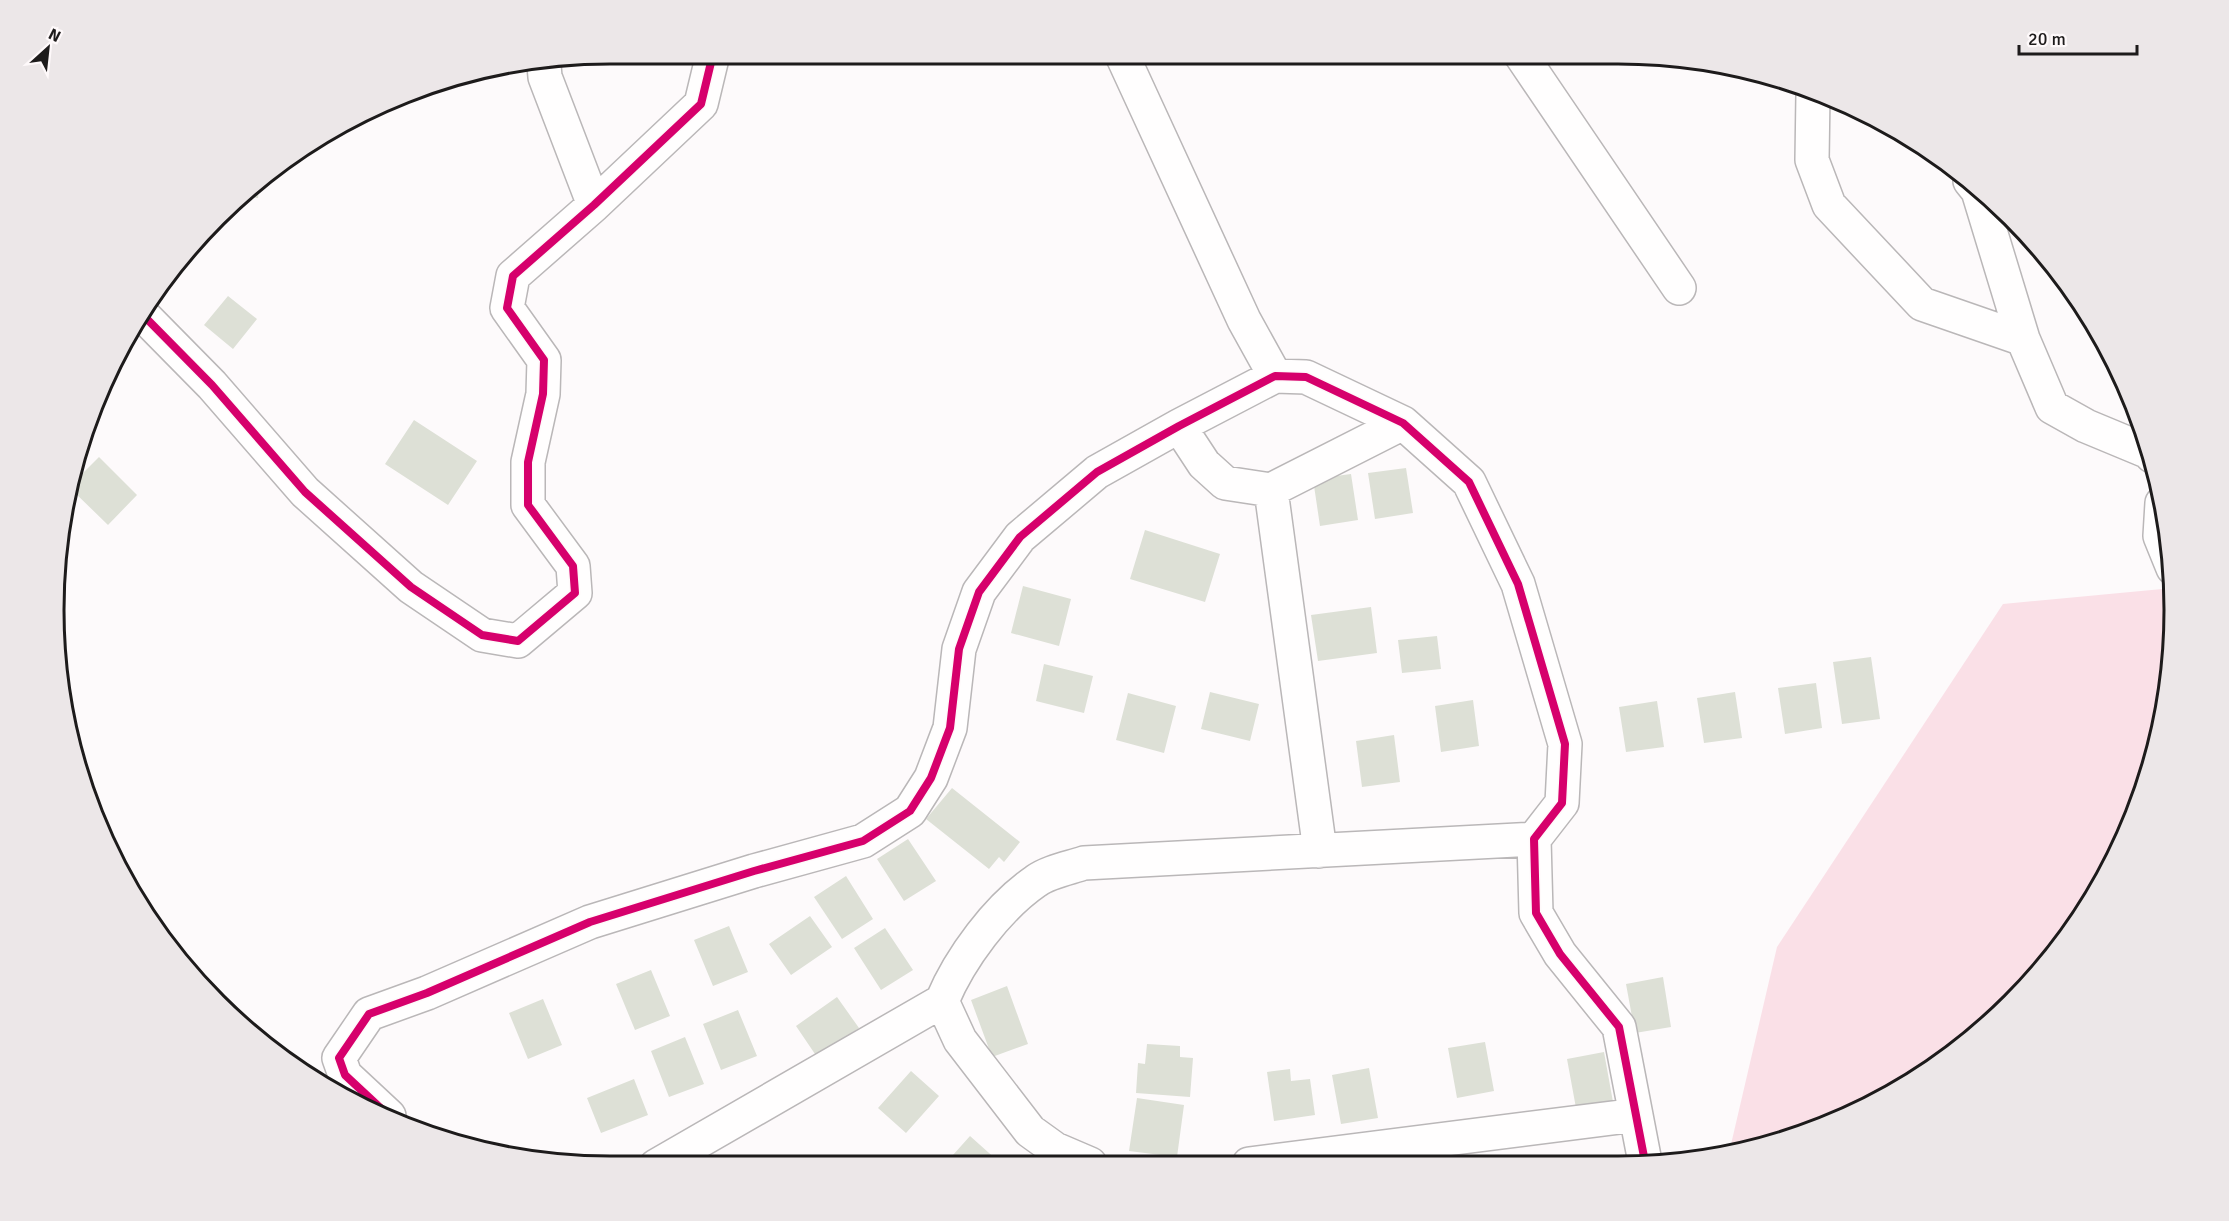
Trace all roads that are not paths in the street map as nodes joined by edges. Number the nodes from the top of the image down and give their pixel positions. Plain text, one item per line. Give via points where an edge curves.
1 (711, 64) edge
2 (1126, 64) edge
3 (1522, 64) edge
4 (544, 69) edge
5 (1812, 100) edge
6 (1981, 202) edge
7 (594, 205) junction
8 (1679, 288) dead end
9 (148, 321) edge
10 (2023, 339) junction
11 (1275, 376) junction
12 (1403, 423) junction
13 (1179, 426) junction
14 (2140, 448) edge
15 (1271, 490) junction
16 (1534, 839) junction
17 (1320, 851) junction
18 (942, 1000) junction
19 (375, 1103) edge
20 (1636, 1115) junction
21 (1644, 1155) edge
22 (673, 1156) edge
23 (1071, 1156) edge
24 (1367, 1156) edge

1 - 7 street via 701,104
2 - 11 street via 1244,320
3 - 8 street
4 - 7 street
5 - 10 street via 1812,160 1830,205 1922,304
6 - 10 street
7 - 9 street via 513,276 507,309 544,360 543,394 528,462 528,505 573,566 575,592 518,641 482,635 411,587 305,492 212,385
10 - 14 street via 2052,407
11 - 12 street via 1306,376
11 - 13 street
12 - 15 street
12 - 16 street via 1469,483 1518,584 1565,744 1562,803
13 - 15 street via 1204,464 1225,483
13 - 19 street via 1097,472 1020,537 979,592 959,649 950,728 932,778 910,811 863,841 590,922 369,1014 339,1058 345,1075
15 - 17 street
16 - 17 street
16 - 20 street via 1536,913 1560,954 1619,1027
17 - 18 street via 1084,863 1037,879 1009,903 979,939 952,975
18 - 22 street
18 - 23 street via 960,1040 1030,1131
20 - 21 street
20 - 24 street

